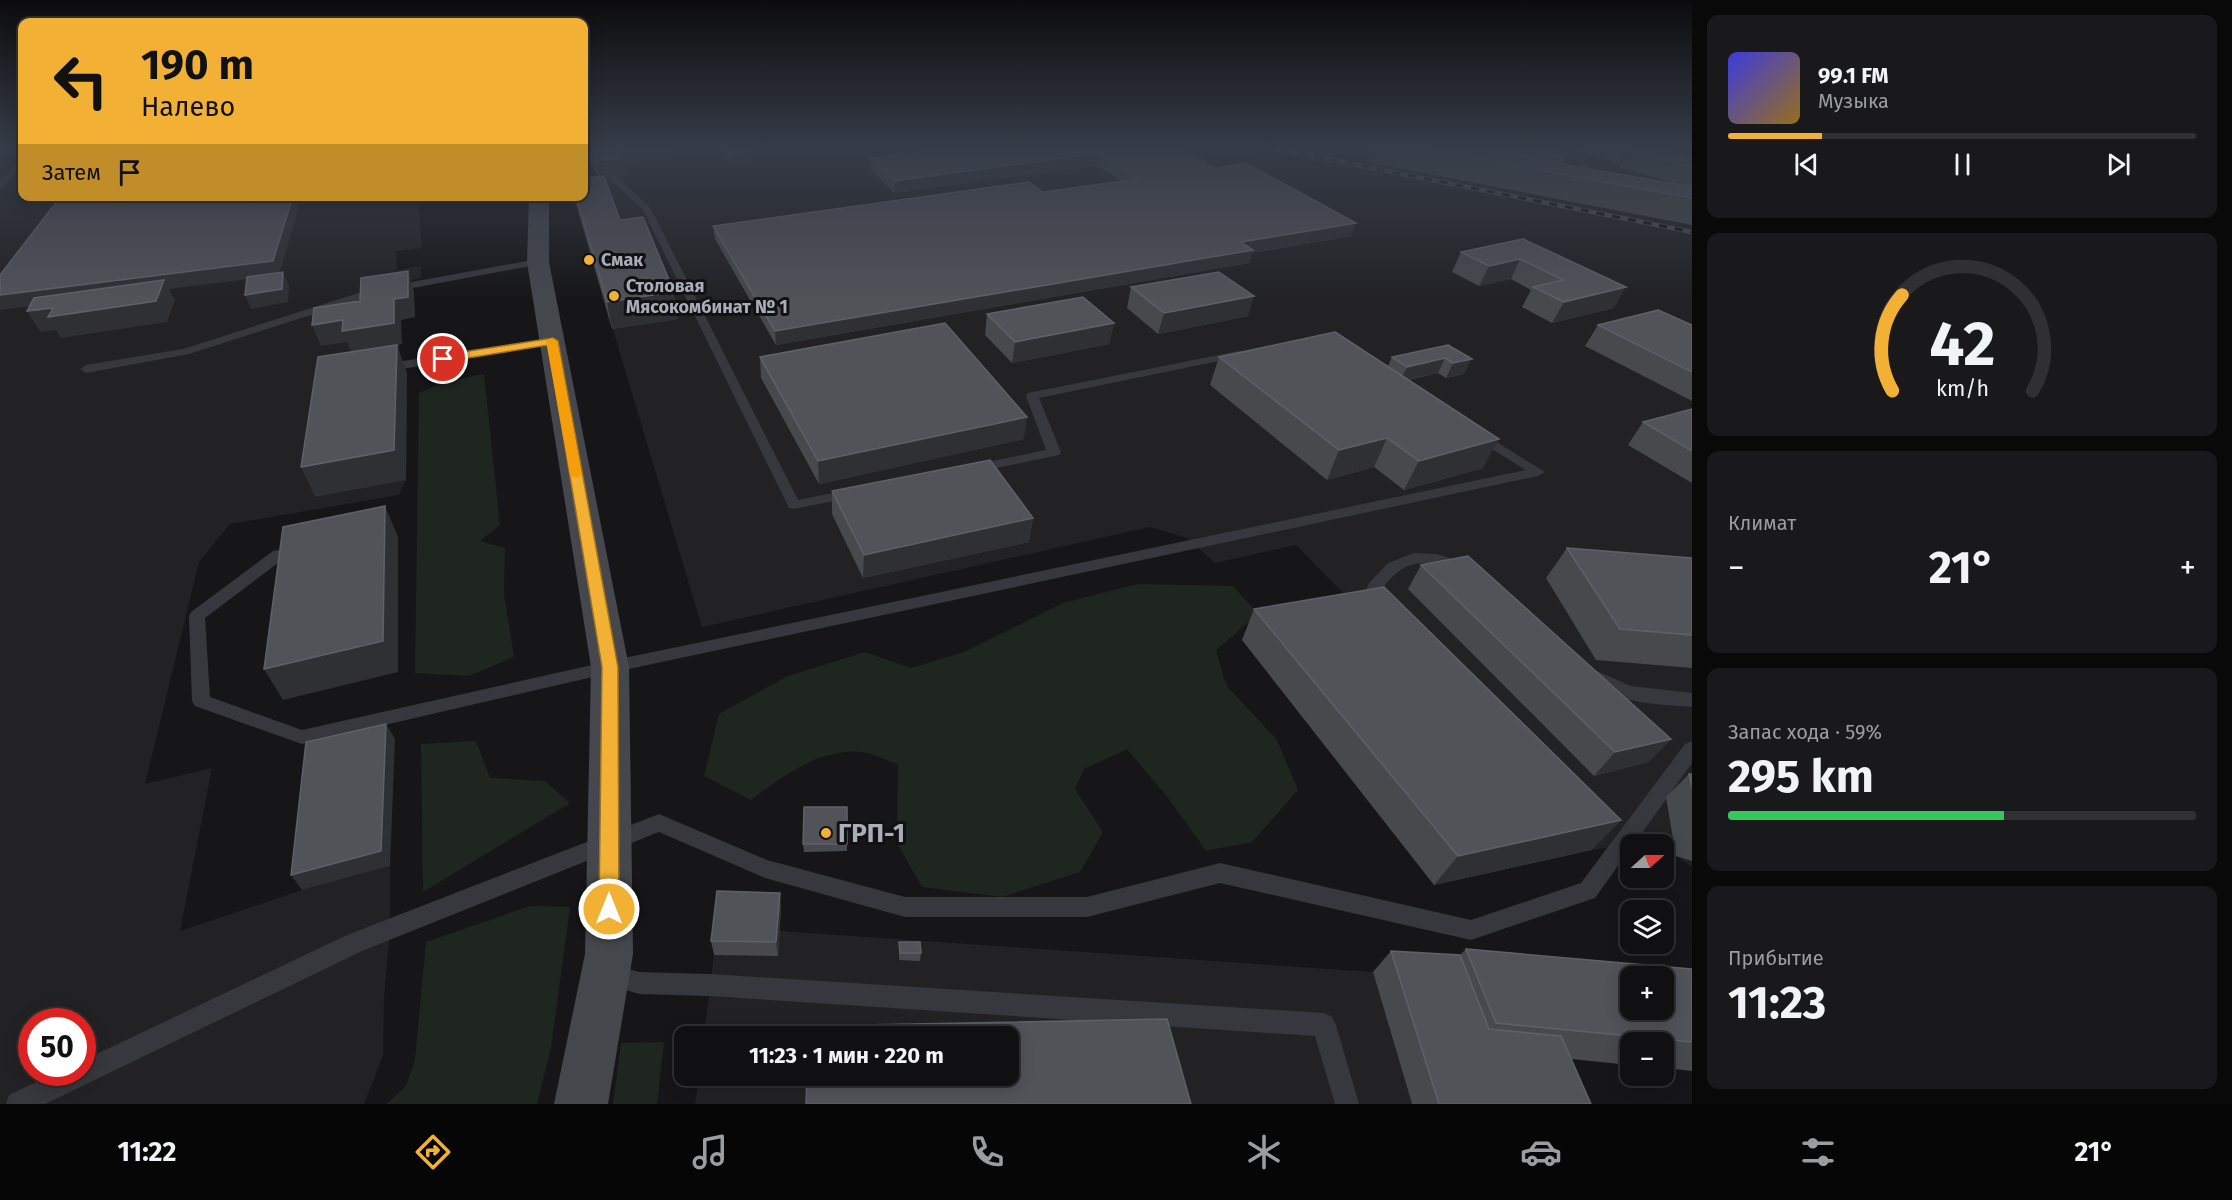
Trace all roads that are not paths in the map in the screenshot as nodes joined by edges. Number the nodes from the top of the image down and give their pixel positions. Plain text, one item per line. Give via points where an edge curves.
1 (636, 199) edge
2 (539, 201) edge
3 (538, 262) junction
4 (553, 341) junction
5 (1251, 351) edge
6 (86, 369) dead end
7 (377, 369) edge
8 (1469, 429) edge
9 (964, 471) edge
10 (862, 491) edge
11 (278, 555) edge
12 (1478, 573) edge
13 (1394, 622) edge
14 (610, 667) junction
15 (1581, 667) edge
16 (1692, 700) edge
17 (1692, 749) edge
18 (609, 841) junction
19 (605, 974) junction
20 (18, 1104) edge
21 (581, 1104) edge
22 (1347, 1104) edge

1 - 10 lane via 647,209 794,505
2 - 3 main road
3 - 4 main road
3 - 6 lane via 368,293 185,352
4 - 7 lane
4 - 14 main road
5 - 9 lane via 1032,396 1054,452
8 - 14 lane via 1538,472
11 - 14 lane via 197,616 201,701 302,737
12 - 13 lane via 1433,558 1406,560 1392,566 1376,587 1377,606
14 - 18 main road
15 - 16 lane via 1608,686 1636,696
17 - 18 lane via 1616,842 1588,891 1471,930 1220,873 1087,907 905,908 765,869 659,823
18 - 19 main road via 609,954
18 - 20 lane via 355,943
19 - 21 main road
19 - 22 lane via 639,983 1324,1025

